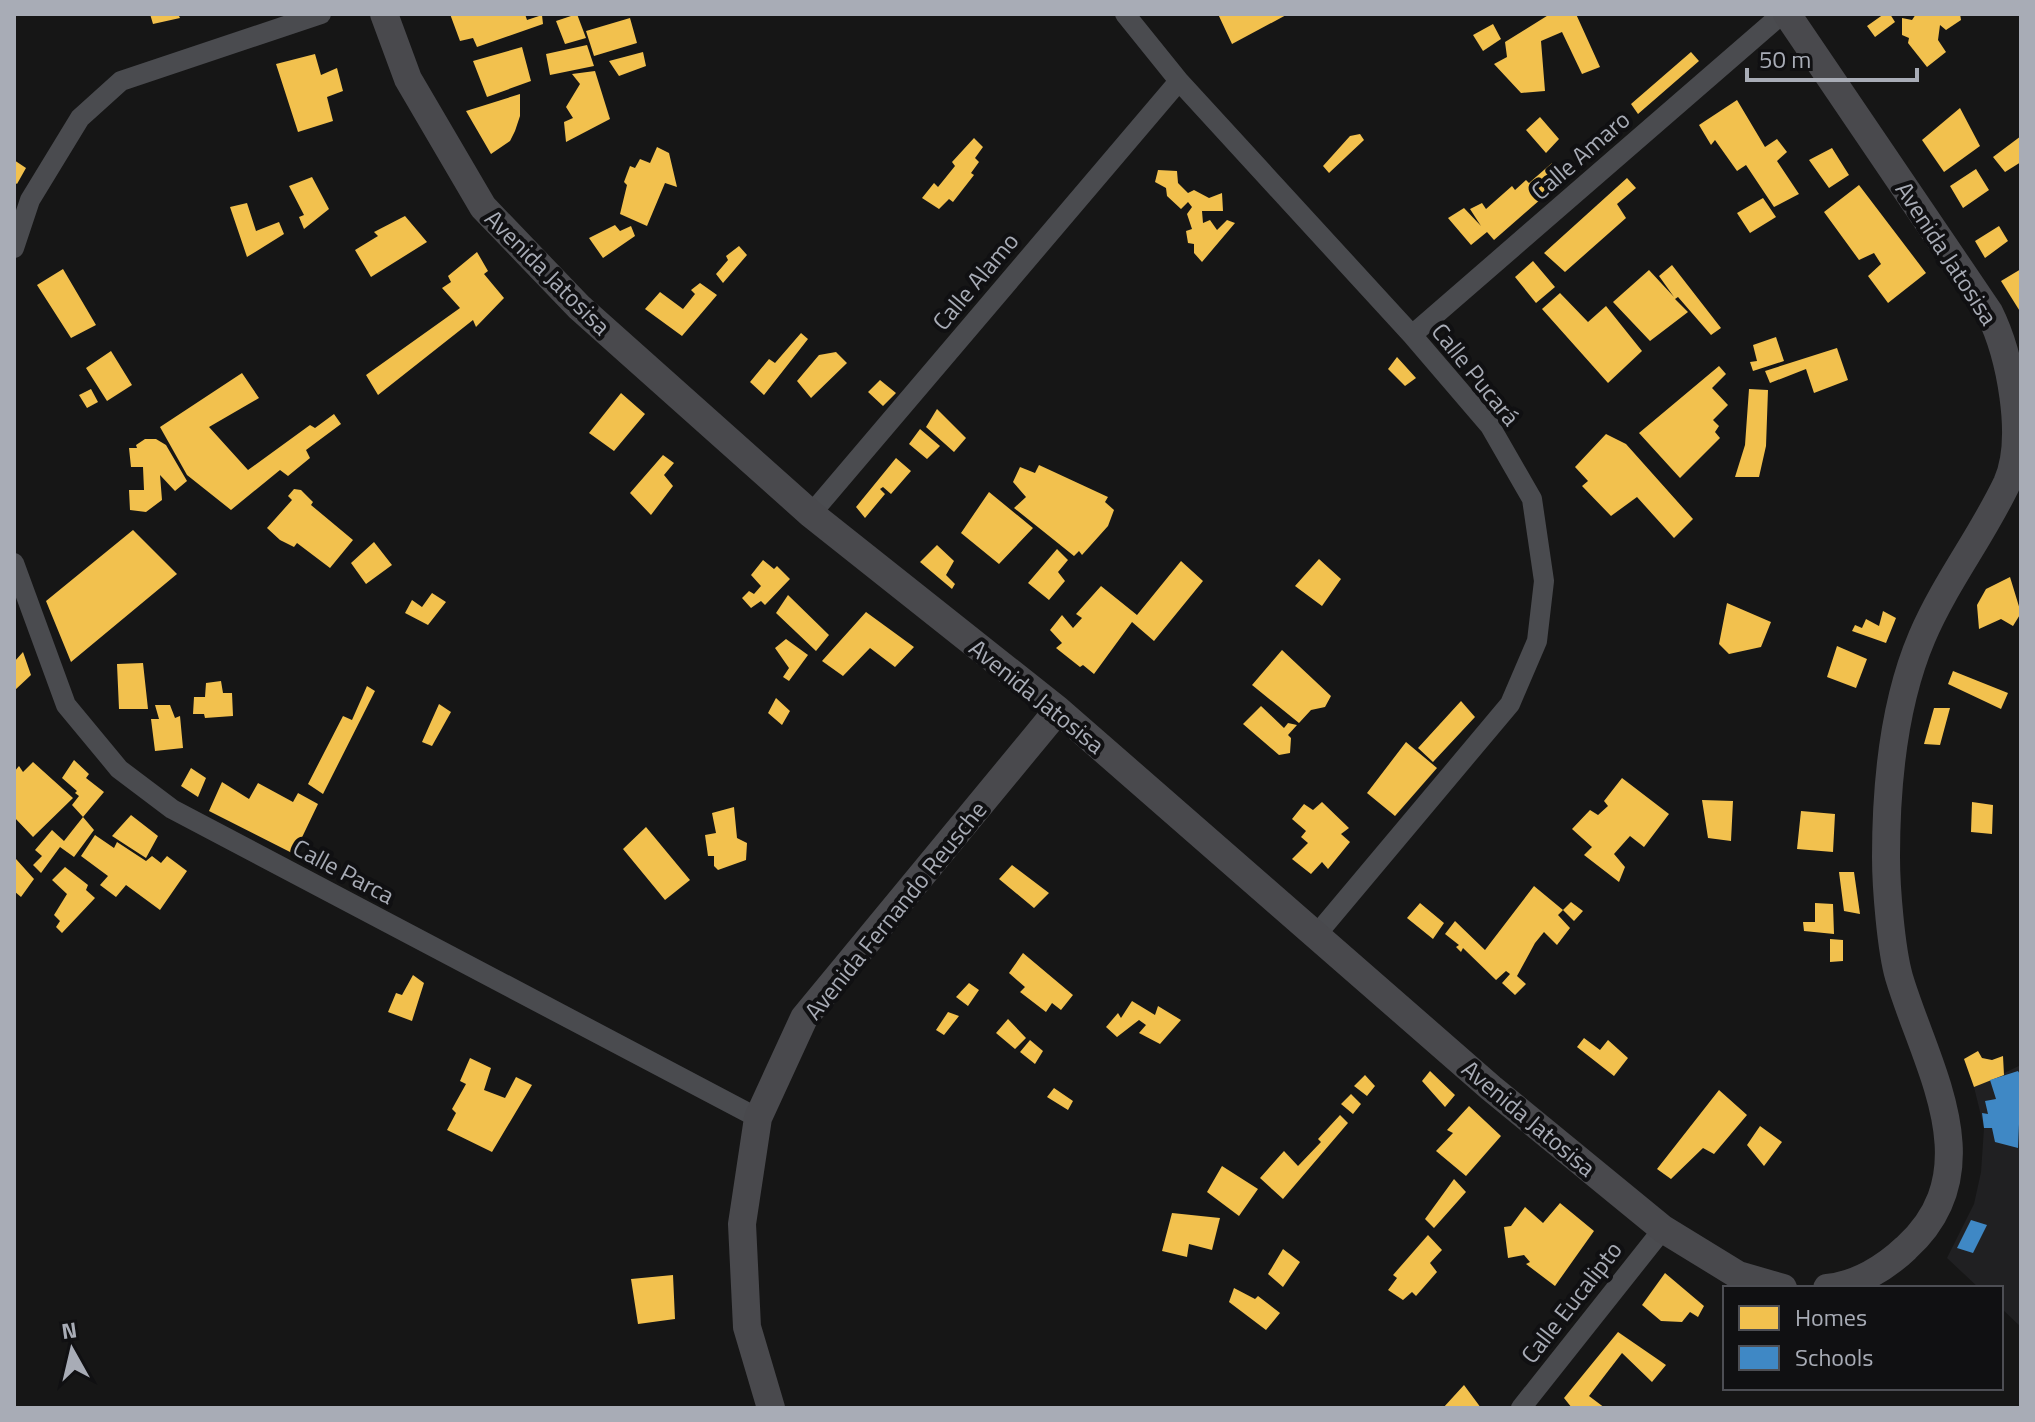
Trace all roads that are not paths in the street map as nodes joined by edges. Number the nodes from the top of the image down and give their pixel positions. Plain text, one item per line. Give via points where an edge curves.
1 (321, 14) edge
2 (384, 14) edge
3 (1125, 14) edge
4 (1784, 14) edge
5 (1179, 81) junction
6 (22, 195) edge
7 (14, 248) edge
8 (1412, 335) junction
9 (811, 514) junction
10 (14, 563) edge
11 (1058, 710) junction
12 (1317, 934) junction
13 (758, 1118) junction
14 (1663, 1229) junction
15 (1776, 1286) edge
16 (1834, 1286) edge
17 (771, 1408) edge
18 (1521, 1408) edge

1 - 6 street via 121,81 80,118
2 - 9 street, Avenida Jatosisa via 408,79 483,207 579,307
3 - 5 street, Calle Pucará
4 - 8 street, Calle Amaro
4 - 16 street, Avenida Jatosisa via 1989,312 2007,361 2016,431 2008,480 1922,638 1892,744 1886,859 1898,973 1944,1103 1949,1166 1940,1198 1912,1243 1866,1276
5 - 8 street, Calle Pucará
5 - 9 street, Calle Alamo
6 - 7 street
8 - 12 street, Calle Pucará via 1490,426 1532,499 1544,581 1537,641 1510,704
9 - 11 street, Avenida Jatosisa
10 - 13 street, Calle Parca via 66,705 119,769 172,809
11 - 12 street, Avenida Jatosisa
11 - 13 street, Avenida Fernando Reusche via 804,1018
12 - 14 street, Avenida Jatosisa via 1491,1088
13 - 17 street, Avenida Fernando Reusche via 742,1224 747,1327
14 - 15 street, Avenida Jatosisa via 1738,1275
14 - 18 street, Calle Eucalipto

